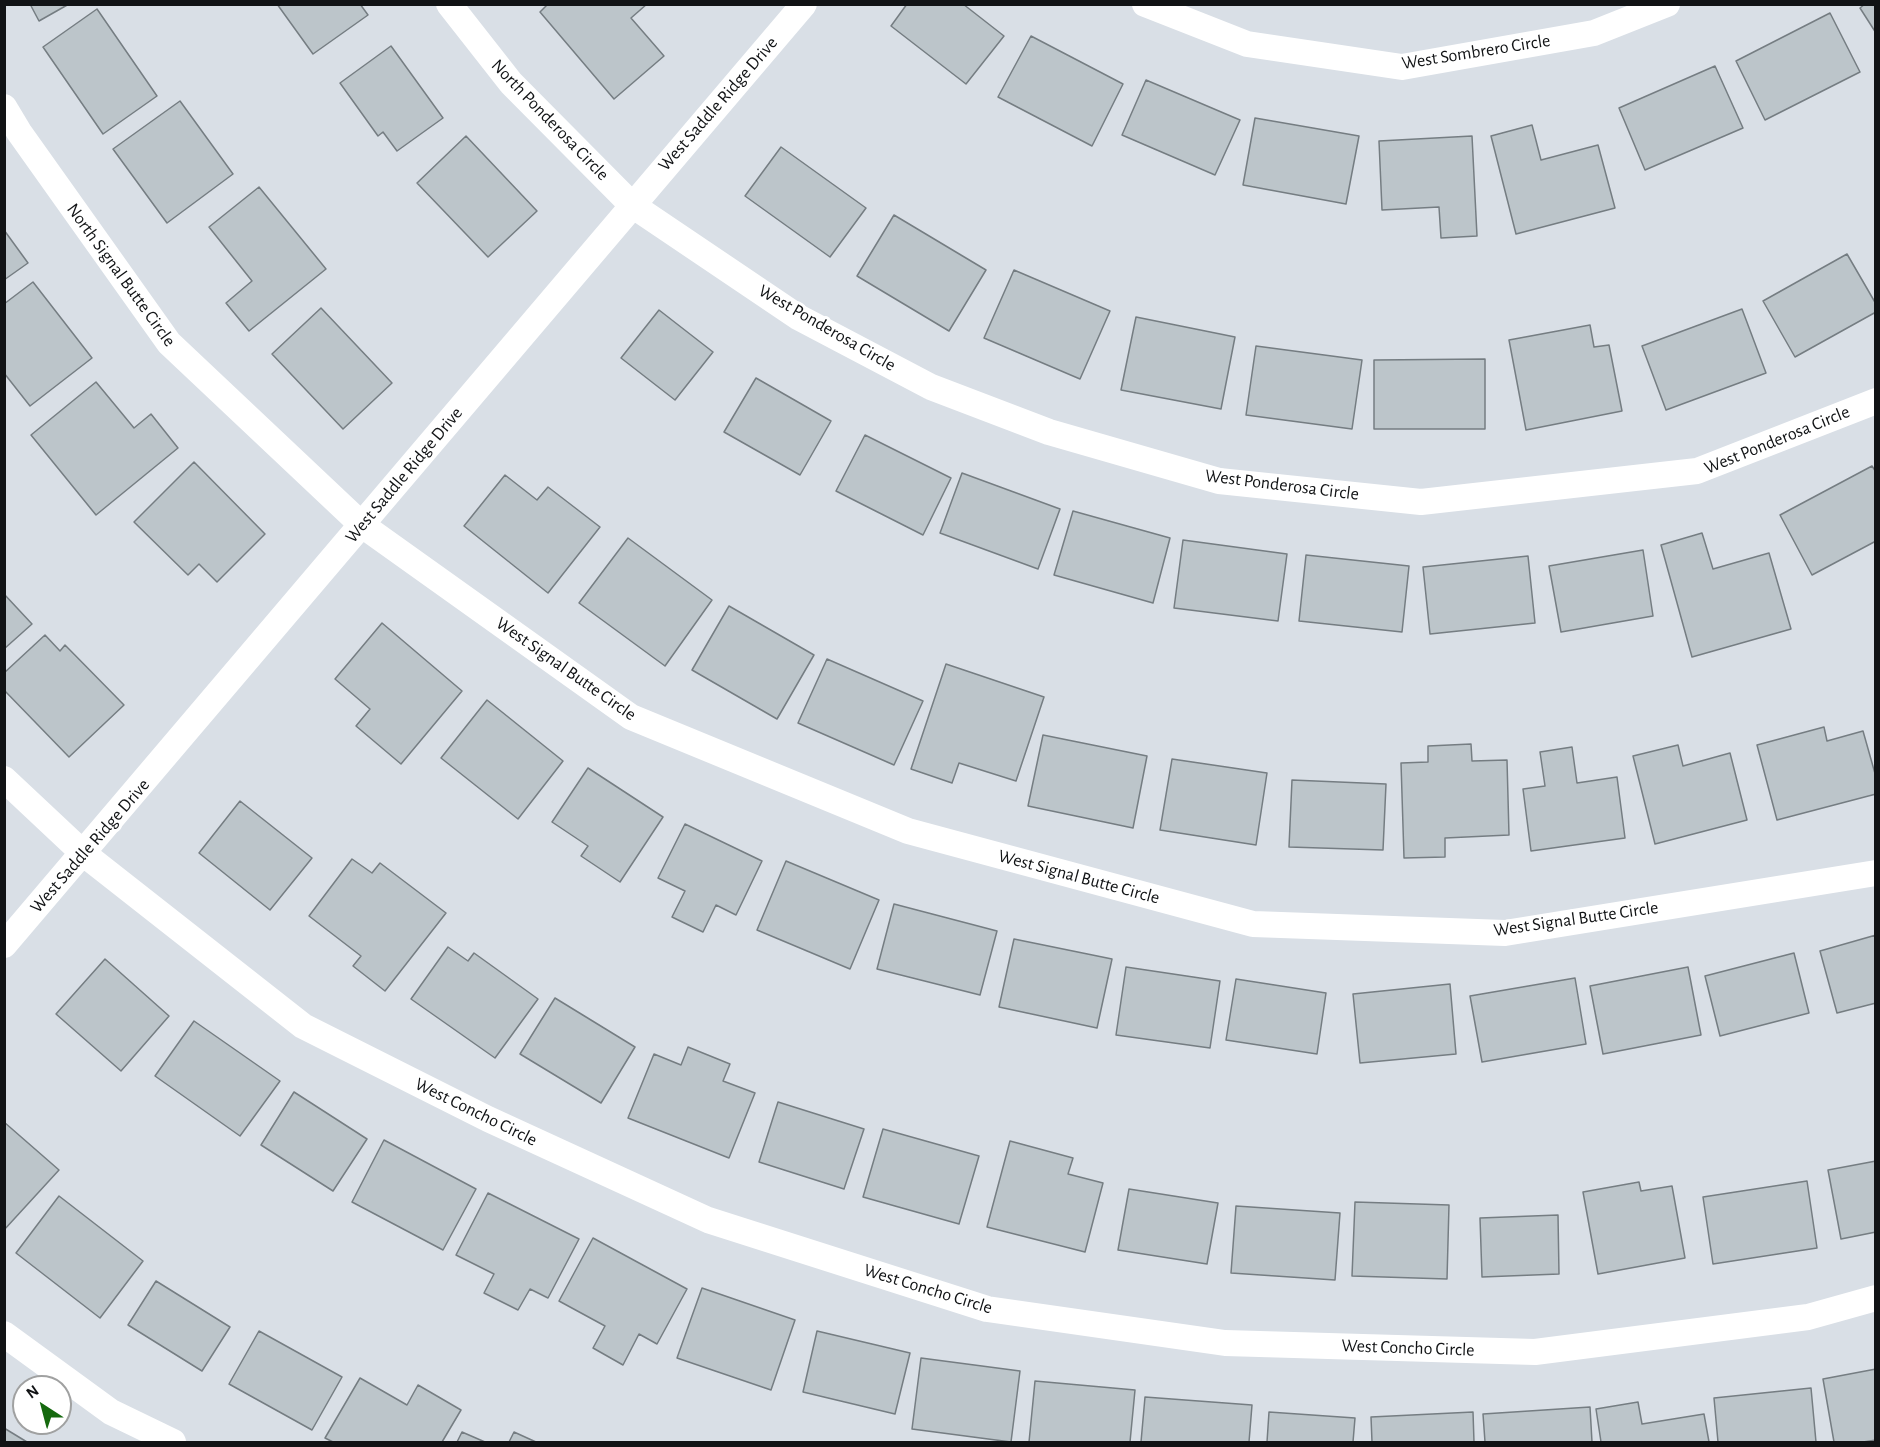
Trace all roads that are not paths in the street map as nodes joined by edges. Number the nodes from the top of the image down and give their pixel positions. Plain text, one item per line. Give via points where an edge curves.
1 (449, 4) edge
2 (804, 4) edge
3 (1144, 4) edge
4 (1667, 4) edge
5 (4, 107) edge
6 (632, 205) junction
7 (1875, 401) edge
8 (362, 525) junction
9 (4, 779) edge
10 (84, 854) junction
11 (1875, 873) edge
12 (4, 945) edge
13 (1875, 1298) edge
14 (4, 1334) edge
15 (173, 1443) edge

1 - 6 street, North Ponderosa Circle via 511,83
2 - 6 street, West Saddle Ridge Drive
3 - 4 street, West Sombrero Circle via 1247,44 1402,67 1594,33
5 - 8 street, North Signal Butte Circle via 168,344
6 - 7 street, West Ponderosa Circle via 798,316 931,387 1049,432 1219,481 1421,502 1697,471
6 - 8 street, West Saddle Ridge Drive
8 - 10 street, West Saddle Ridge Drive
8 - 11 street, West Signal Butte Circle via 631,717 908,831 1253,924 1505,933
9 - 10 street, West Concho Circle
10 - 12 street, West Saddle Ridge Drive
10 - 13 street, West Concho Circle via 303,1026 488,1119 708,1220 987,1309 1225,1343 1535,1352 1808,1317
14 - 15 street via 111,1412

